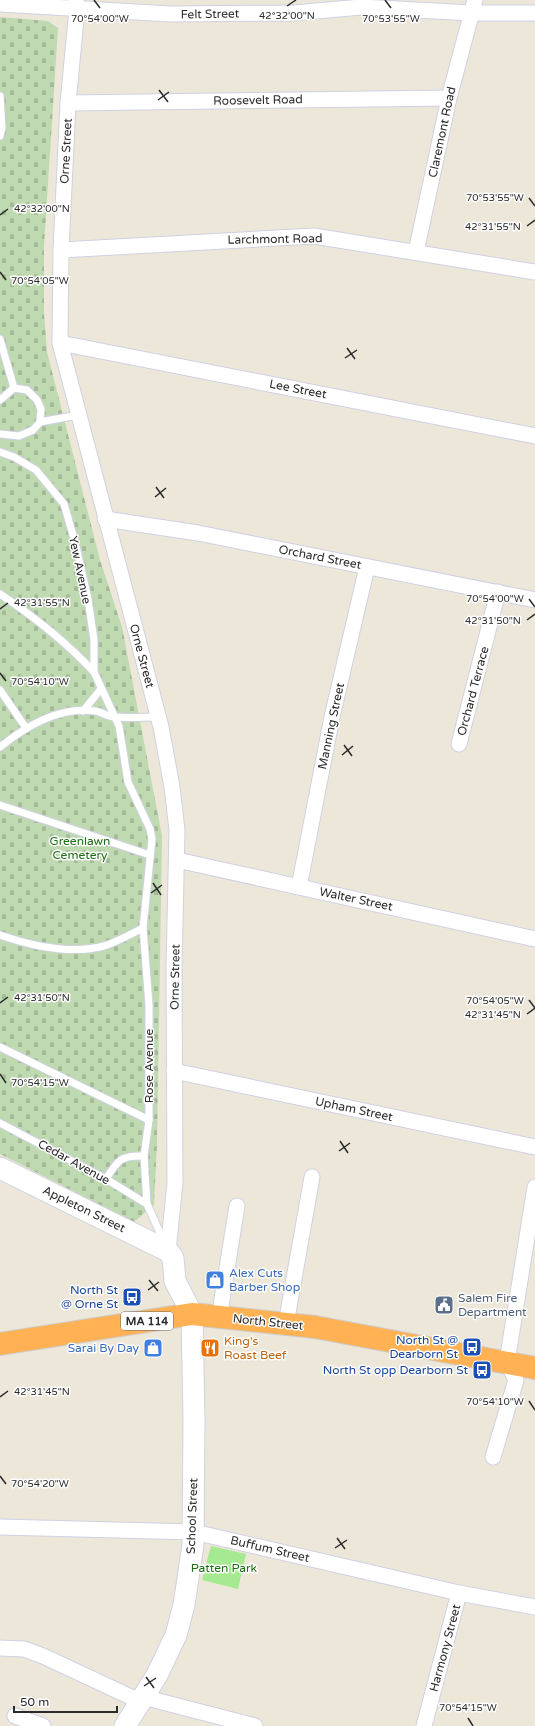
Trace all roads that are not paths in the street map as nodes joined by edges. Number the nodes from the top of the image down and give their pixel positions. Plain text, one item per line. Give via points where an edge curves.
1 (80, 3) edge
2 (0, 4) edge
3 (360, 4) edge
4 (473, 6) edge
5 (535, 13) edge
6 (0, 96) edge
7 (449, 98) junction
8 (68, 103) junction
9 (0, 136) edge
10 (61, 250) junction
11 (416, 252) junction
12 (535, 272) edge
13 (0, 339) edge
14 (60, 343) junction
15 (14, 388) junction
16 (0, 400) edge
17 (78, 415) junction
18 (40, 422) junction
19 (0, 434) edge
20 (535, 436) edge
21 (0, 452) edge
22 (105, 519) junction
23 (367, 567) junction
24 (498, 592) junction
25 (0, 594) edge
26 (535, 600) edge
27 (94, 672) junction
28 (101, 689) junction
29 (0, 690) edge
30 (83, 710) junction
31 (158, 716) junction
32 (113, 717) junction
33 (26, 728) junction
34 (459, 744) dead end
35 (0, 747) edge
36 (0, 805) edge
37 (150, 855) junction
38 (177, 860) junction
39 (299, 887) junction
40 (143, 928) junction
41 (0, 935) edge
42 (535, 939) edge
43 (0, 1047) edge
44 (174, 1071) junction
45 (149, 1120) junction
46 (0, 1123) edge
47 (535, 1147) edge
48 (144, 1156) junction
49 (0, 1168) edge
50 (312, 1177) dead end
51 (106, 1179) junction
52 (535, 1187) edge
53 (147, 1204) junction
54 (237, 1206) dead end
55 (168, 1251) junction
56 (192, 1314) junction
57 (219, 1318) junction
58 (286, 1324) junction
59 (0, 1344) edge
60 (507, 1362) junction
61 (535, 1368) edge
62 (493, 1457) dead end
63 (0, 1527) edge
64 (194, 1532) junction
65 (460, 1592) junction
66 (535, 1608) edge
67 (0, 1648) edge
68 (143, 1697) junction
69 (15, 1716) dead end
70 (43, 1726) edge
71 (125, 1726) edge
72 (255, 1726) edge
73 (424, 1726) edge

1 - 2 street, Felt Street
1 - 3 street, Felt Street via 170,14 294,13
1 - 8 street, Orne Street
3 - 4 street, Felt Street
4 - 5 street, Felt Street
4 - 7 street, Claremont Road
6 - 9 lane
7 - 8 street, Roosevelt Road
7 - 11 street, Claremont Road
8 - 10 street, Orne Street
10 - 11 street, Larchmont Road via 314,236
10 - 14 street, Orne Street
11 - 12 street, Larchmont Road
13 - 15 lane
14 - 17 street, Orne Street
14 - 20 street, Lee Street
15 - 16 lane
15 - 18 lane via 27,390 37,400 41,409
17 - 18 lane
17 - 22 street, Orne Street
18 - 19 lane via 33,430 19,436
21 - 27 lane, Yew Avenue via 36,470 64,504 88,600 94,640
22 - 23 street, Orchard Street via 198,533
22 - 31 street, Orne Street
23 - 24 street, Orchard Street
23 - 39 street, Manning Street via 332,716
24 - 26 street, Orchard Street
24 - 34 street, Orchard Terrace
25 - 27 lane via 69,645
27 - 28 lane, Yew Avenue
28 - 30 lane
28 - 32 lane, Yew Avenue
29 - 33 lane
30 - 32 lane
30 - 33 lane via 48,718
31 - 32 lane
31 - 38 street, Orne Street via 172,787 177,830
32 - 37 lane, Yew Avenue via 121,738 128,782 150,829
33 - 35 lane
36 - 37 lane
37 - 40 lane, Rose Avenue
38 - 39 street, Walter Street
38 - 44 street, Orne Street
39 - 42 street, Walter Street
40 - 41 lane via 104,946 78,950 20,942
40 - 45 lane, Rose Avenue via 149,1005
43 - 45 lane
44 - 47 street, Upham Street
44 - 55 street, Orne Street via 175,1183
45 - 48 lane, Rose Avenue
46 - 51 lane, Cedar Avenue
48 - 51 lane via 129,1155 117,1161
48 - 53 lane, Rose Avenue
49 - 55 street, Appleton Street
50 - 58 street
51 - 53 lane, Cedar Avenue
52 - 60 street
53 - 55 lane
54 - 57 street
55 - 56 street, Orne Street via 173,1258 175,1281
56 - 57 highway, North Street / MA 114
56 - 59 highway, North Street / MA 114
56 - 64 street, School Street
57 - 58 highway, North Street / MA 114
58 - 60 highway, North Street / MA 114
60 - 61 highway, North Street / MA 114
60 - 62 street via 516,1380
63 - 64 street, Buffum Street
64 - 65 street, Buffum Street
64 - 68 street, School Street via 184,1605 176,1635
65 - 66 street, Buffum Street
65 - 73 street, Harmony Street
67 - 68 street via 24,1649 133,1698
68 - 71 street, School Street
68 - 72 street
69 - 70 street

